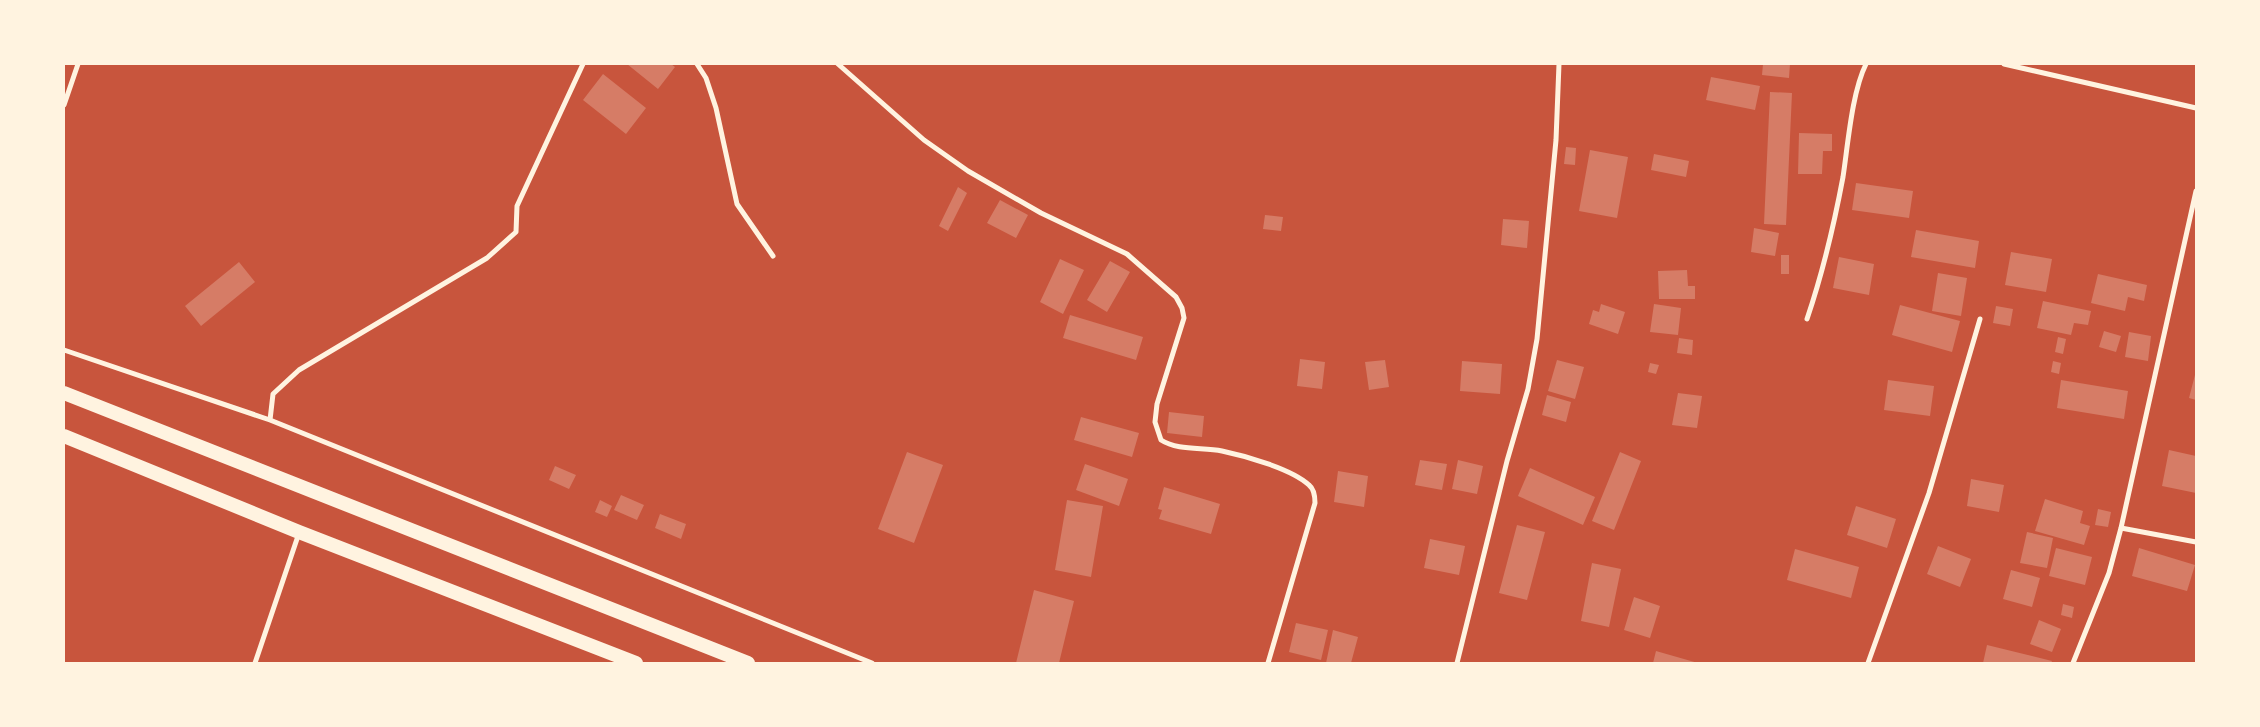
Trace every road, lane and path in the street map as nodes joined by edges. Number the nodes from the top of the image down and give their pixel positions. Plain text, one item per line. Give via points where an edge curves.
1 (78, 64) edge
2 (583, 64) edge
3 (697, 64) edge
4 (838, 64) edge
5 (1559, 64) edge
6 (1866, 64) edge
7 (2004, 64) edge
8 (64, 105) edge
9 (2196, 108) edge
10 (2196, 191) edge
11 (773, 256) dead end
12 (1807, 319) dead end
13 (1980, 320) dead end
14 (64, 350) edge
15 (64, 393) edge
16 (270, 420) junction
17 (64, 436) edge
18 (2121, 528) junction
19 (299, 532) junction
20 (2196, 542) edge
21 (255, 663) edge
22 (636, 663) edge
23 (748, 663) edge
24 (872, 663) edge
25 (1268, 663) edge
26 (1457, 663) edge
27 (1868, 663) edge
28 (2073, 663) edge

1 - 8 street
2 - 16 street via 517,206 516,232 487,258 299,370 272,394
3 - 11 street via 706,78 716,108 737,204
4 - 25 street via 924,140 1041,213 1127,254 1176,297 1184,318 1157,404 1155,422 1162,440 1175,445 1222,451 1284,470 1310,486 1314,494 1315,502
5 - 26 street via 1555,150 1537,339 1528,389
6 - 12 street via 1857,85 1825,265
7 - 9 street
10 - 18 street
13 - 27 street via 1929,494
14 - 16 street
15 - 23 highway
16 - 24 street
17 - 19 highway
18 - 20 street
18 - 28 street via 2110,573
19 - 21 street
19 - 22 highway

